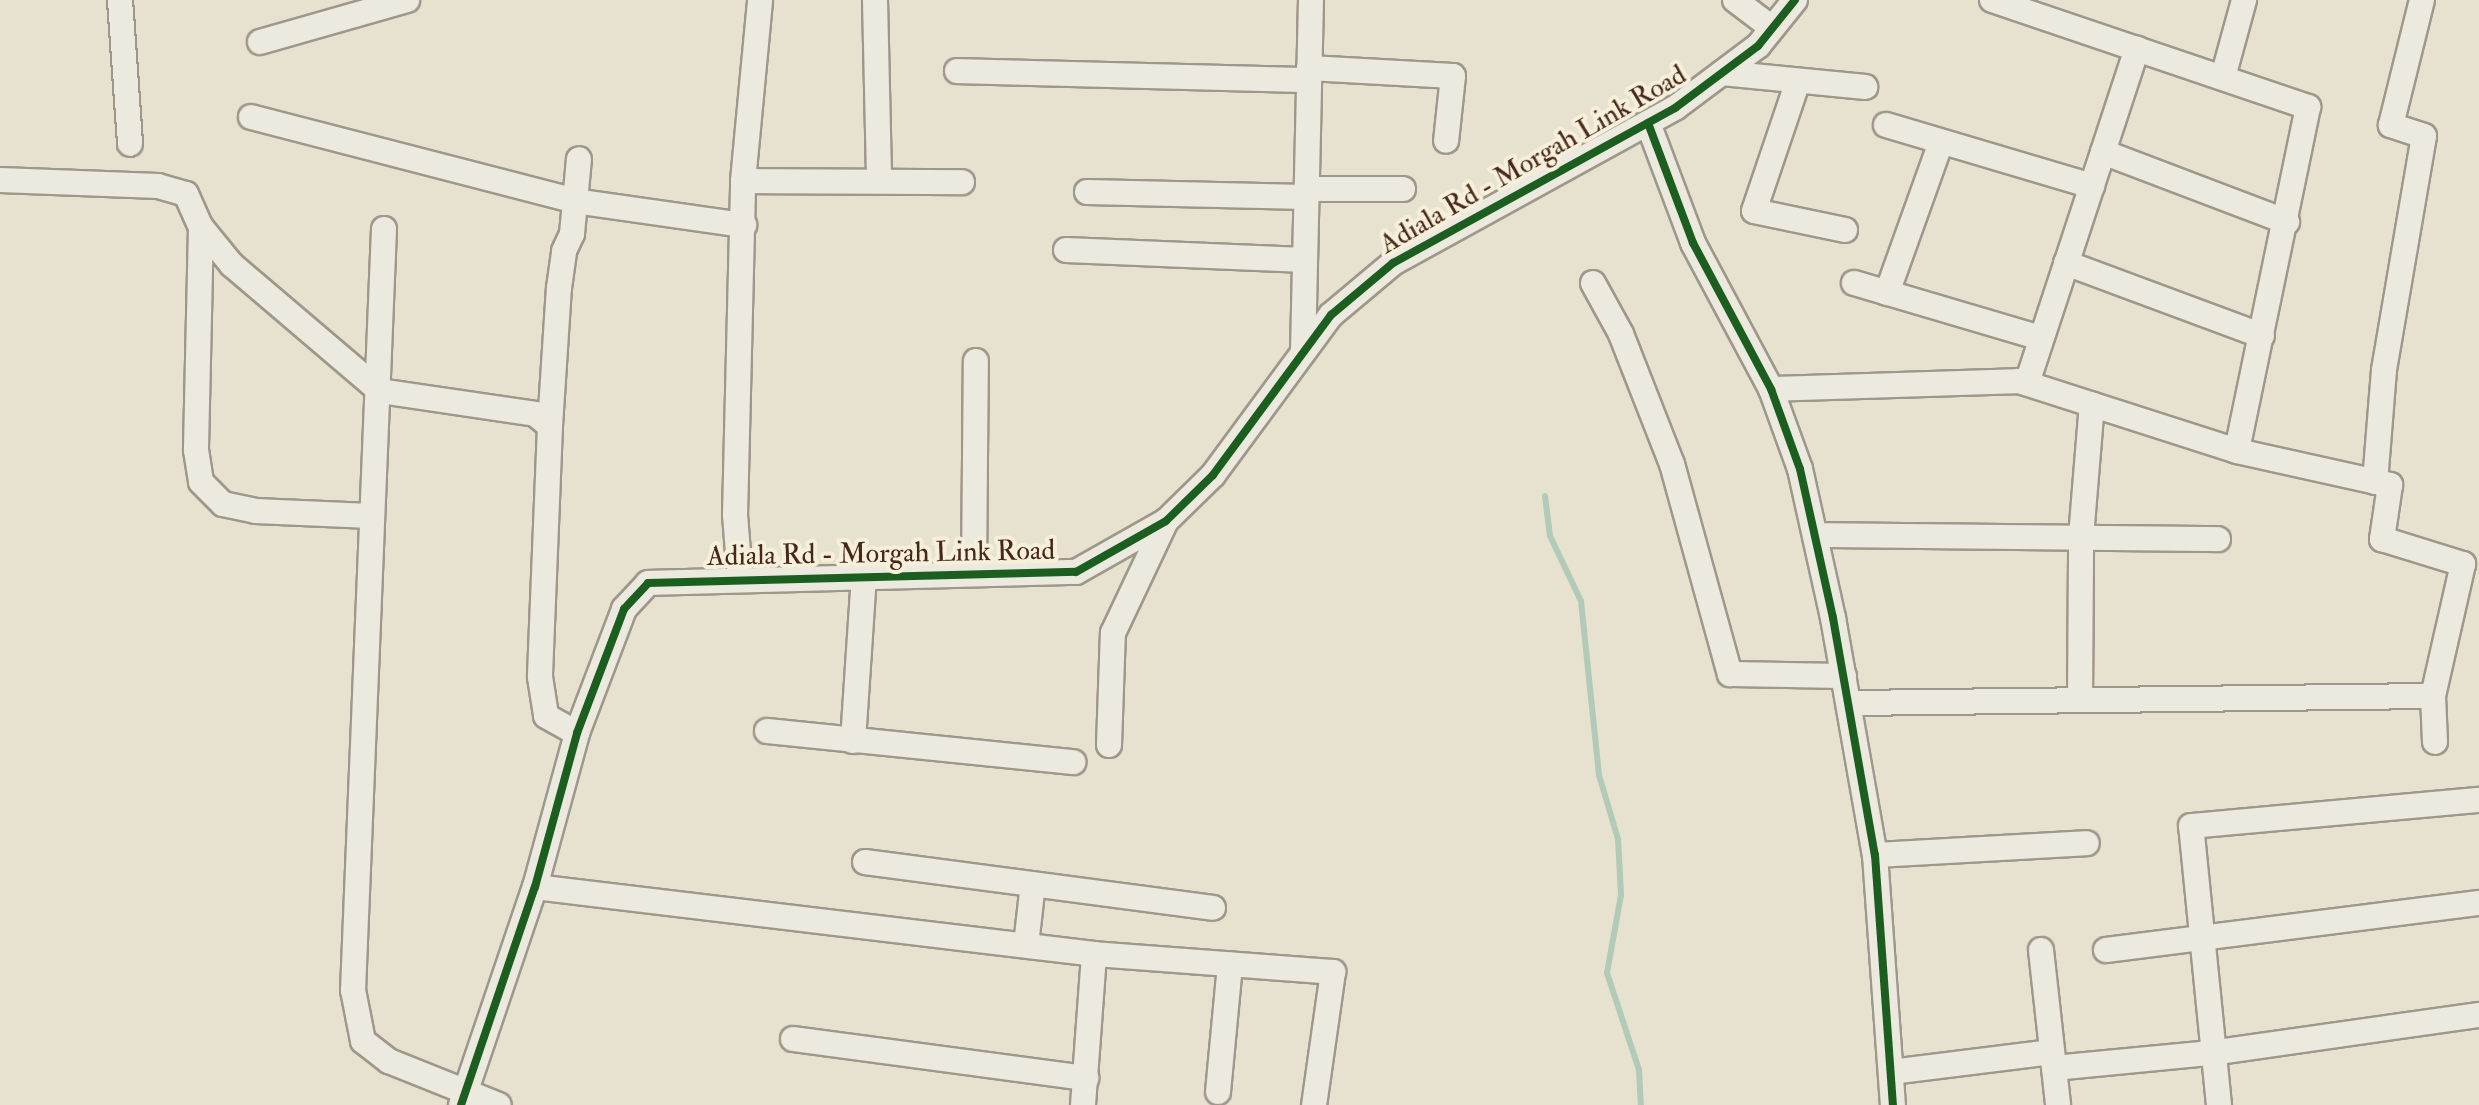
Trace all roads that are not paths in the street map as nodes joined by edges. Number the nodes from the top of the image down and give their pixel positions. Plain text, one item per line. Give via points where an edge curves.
1 (120, 0) edge
2 (407, 0) edge
3 (875, 0) edge
4 (1311, 0) edge
5 (1735, 0) edge
6 (1795, 0) edge
7 (1992, 0) edge
8 (2244, 0) edge
9 (2422, 0) edge
10 (758, 2) edge
11 (1772, 28) junction
12 (260, 42) dead end
13 (2137, 49) junction
14 (957, 71) dead end
15 (1722, 73) junction
16 (1309, 74) junction
17 (2223, 77) junction
18 (1798, 81) junction
19 (1865, 87) dead end
20 (251, 117) dead end
21 (1648, 123) junction
22 (1886, 125) dead end
23 (1446, 141) dead end
24 (1941, 142) junction
25 (130, 144) dead end
26 (2103, 152) junction
27 (579, 159) dead end
28 (879, 178) junction
29 (0, 180) edge
30 (743, 181) junction
31 (962, 182) dead end
32 (2092, 186) junction
33 (1403, 189) dead end
34 (1087, 192) dead end
35 (1306, 193) junction
36 (575, 201) junction
37 (2287, 222) junction
38 (744, 225) junction
39 (201, 227) junction
40 (384, 229) dead end
41 (1845, 230) dead end
42 (1066, 250) dead end
43 (1305, 260) junction
44 (2066, 263) junction
45 (1593, 283) dead end
46 (1854, 283) dead end
47 (1887, 293) junction
48 (2262, 336) junction
49 (2041, 338) junction
50 (1303, 352) junction
51 (976, 361) dead end
52 (2027, 383) junction
53 (1771, 389) junction
54 (380, 391) junction
55 (2092, 404) junction
56 (550, 426) junction
57 (2237, 451) junction
58 (2375, 482) junction
59 (370, 516) junction
60 (1166, 521) junction
61 (1815, 535) junction
62 (2081, 537) junction
63 (2218, 539) dead end
64 (974, 573) junction
65 (864, 575) junction
66 (740, 577) junction
67 (1844, 676) junction
68 (2433, 696) junction
69 (2080, 700) junction
70 (1850, 703) junction
71 (767, 731) dead end
72 (577, 733) junction
73 (853, 741) junction
74 (2435, 742) dead end
75 (1109, 745) dead end
76 (1073, 762) dead end
77 (2479, 800) edge
78 (2087, 843) dead end
79 (1875, 855) junction
80 (865, 862) dead end
81 (1033, 884) junction
82 (535, 887) junction
83 (2479, 903) edge
84 (1213, 908) dead end
85 (2199, 940) junction
86 (1026, 945) junction
87 (2041, 950) dead end
88 (2106, 950) dead end
89 (1094, 954) junction
90 (1230, 965) junction
91 (2479, 1015) edge
92 (793, 1039) dead end
93 (2211, 1053) junction
94 (2053, 1060) junction
95 (1891, 1072) junction
96 (1086, 1078) junction
97 (1218, 1092) dead end
98 (463, 1098) edge
99 (499, 1105) edge
100 (1083, 1105) edge
101 (1314, 1105) edge
102 (1893, 1105) edge
103 (2058, 1105) edge
104 (2219, 1105) edge

1 - 25 street
2 - 12 street
3 - 28 street
4 - 16 street
5 - 11 street
6 - 11 street, Adiala Rd - Morgah Link Road
7 - 13 street
8 - 17 street
9 - 58 street via 2391,125 2424,136 2384,370
10 - 30 street
11 - 15 street, Adiala Rd - Morgah Link Road
13 - 17 street
13 - 26 street
14 - 16 street
15 - 18 street
15 - 21 street, Adiala Rd - Morgah Link Road
16 - 23 street via 1453,76
16 - 35 street
17 - 37 street via 2301,102 2310,113
18 - 19 street
18 - 41 street via 1754,211
20 - 36 street
21 - 50 street, Adiala Rd - Morgah Link Road via 1393,263 1331,315
21 - 53 street via 1693,243
22 - 24 street
24 - 32 street
24 - 47 street
26 - 32 street
26 - 37 street
27 - 36 street
28 - 30 street
28 - 31 street
29 - 39 street via 158,186 186,194
30 - 38 street
32 - 44 street
33 - 35 street
34 - 35 street
35 - 43 street
36 - 38 street
36 - 56 street via 559,288
37 - 48 street
38 - 66 street via 735,515
39 - 54 street via 232,265
39 - 59 street via 196,450 201,482 223,504 256,511
40 - 54 street
42 - 43 street
43 - 50 street
44 - 48 street
44 - 49 street
45 - 67 street via 1621,334 1672,464 1730,674
46 - 47 street
47 - 49 street
48 - 57 street
49 - 52 street
50 - 60 street, Adiala Rd - Morgah Link Road via 1213,475
51 - 64 street
52 - 53 street
52 - 55 street
53 - 61 street via 1800,469
54 - 56 street via 535,414
54 - 59 street
55 - 57 street
55 - 62 street
56 - 72 street via 540,677 546,716
57 - 58 street
58 - 68 street via 2390,485 2382,539 2463,564
59 - 98 street via 353,990 363,1041 389,1061
60 - 64 street, Adiala Rd - Morgah Link Road via 1076,572
60 - 75 street via 1113,633
61 - 62 street
61 - 67 street
62 - 63 street
62 - 69 street
64 - 65 street, Adiala Rd - Morgah Link Road
65 - 66 street, Adiala Rd - Morgah Link Road
65 - 73 street
66 - 72 street, Adiala Rd - Morgah Link Road via 648,583 624,609
67 - 70 street
68 - 69 street
68 - 74 street
69 - 70 street
70 - 79 street
71 - 73 street
72 - 82 street, Adiala Rd - Morgah Link Road
73 - 76 street
77 - 85 street via 2191,826
78 - 79 street
79 - 95 street
80 - 81 street
81 - 84 street
81 - 86 street
82 - 86 street
82 - 98 street, Adiala Rd - Morgah Link Road
83 - 85 street
85 - 88 street
85 - 93 street
86 - 89 street
87 - 94 street
89 - 90 street
89 - 96 street
90 - 97 street
90 - 101 street via 1333,972
91 - 93 street
92 - 96 street
93 - 94 street
93 - 104 street
94 - 95 street
94 - 103 street
95 - 102 street
96 - 100 street
98 - 99 street

